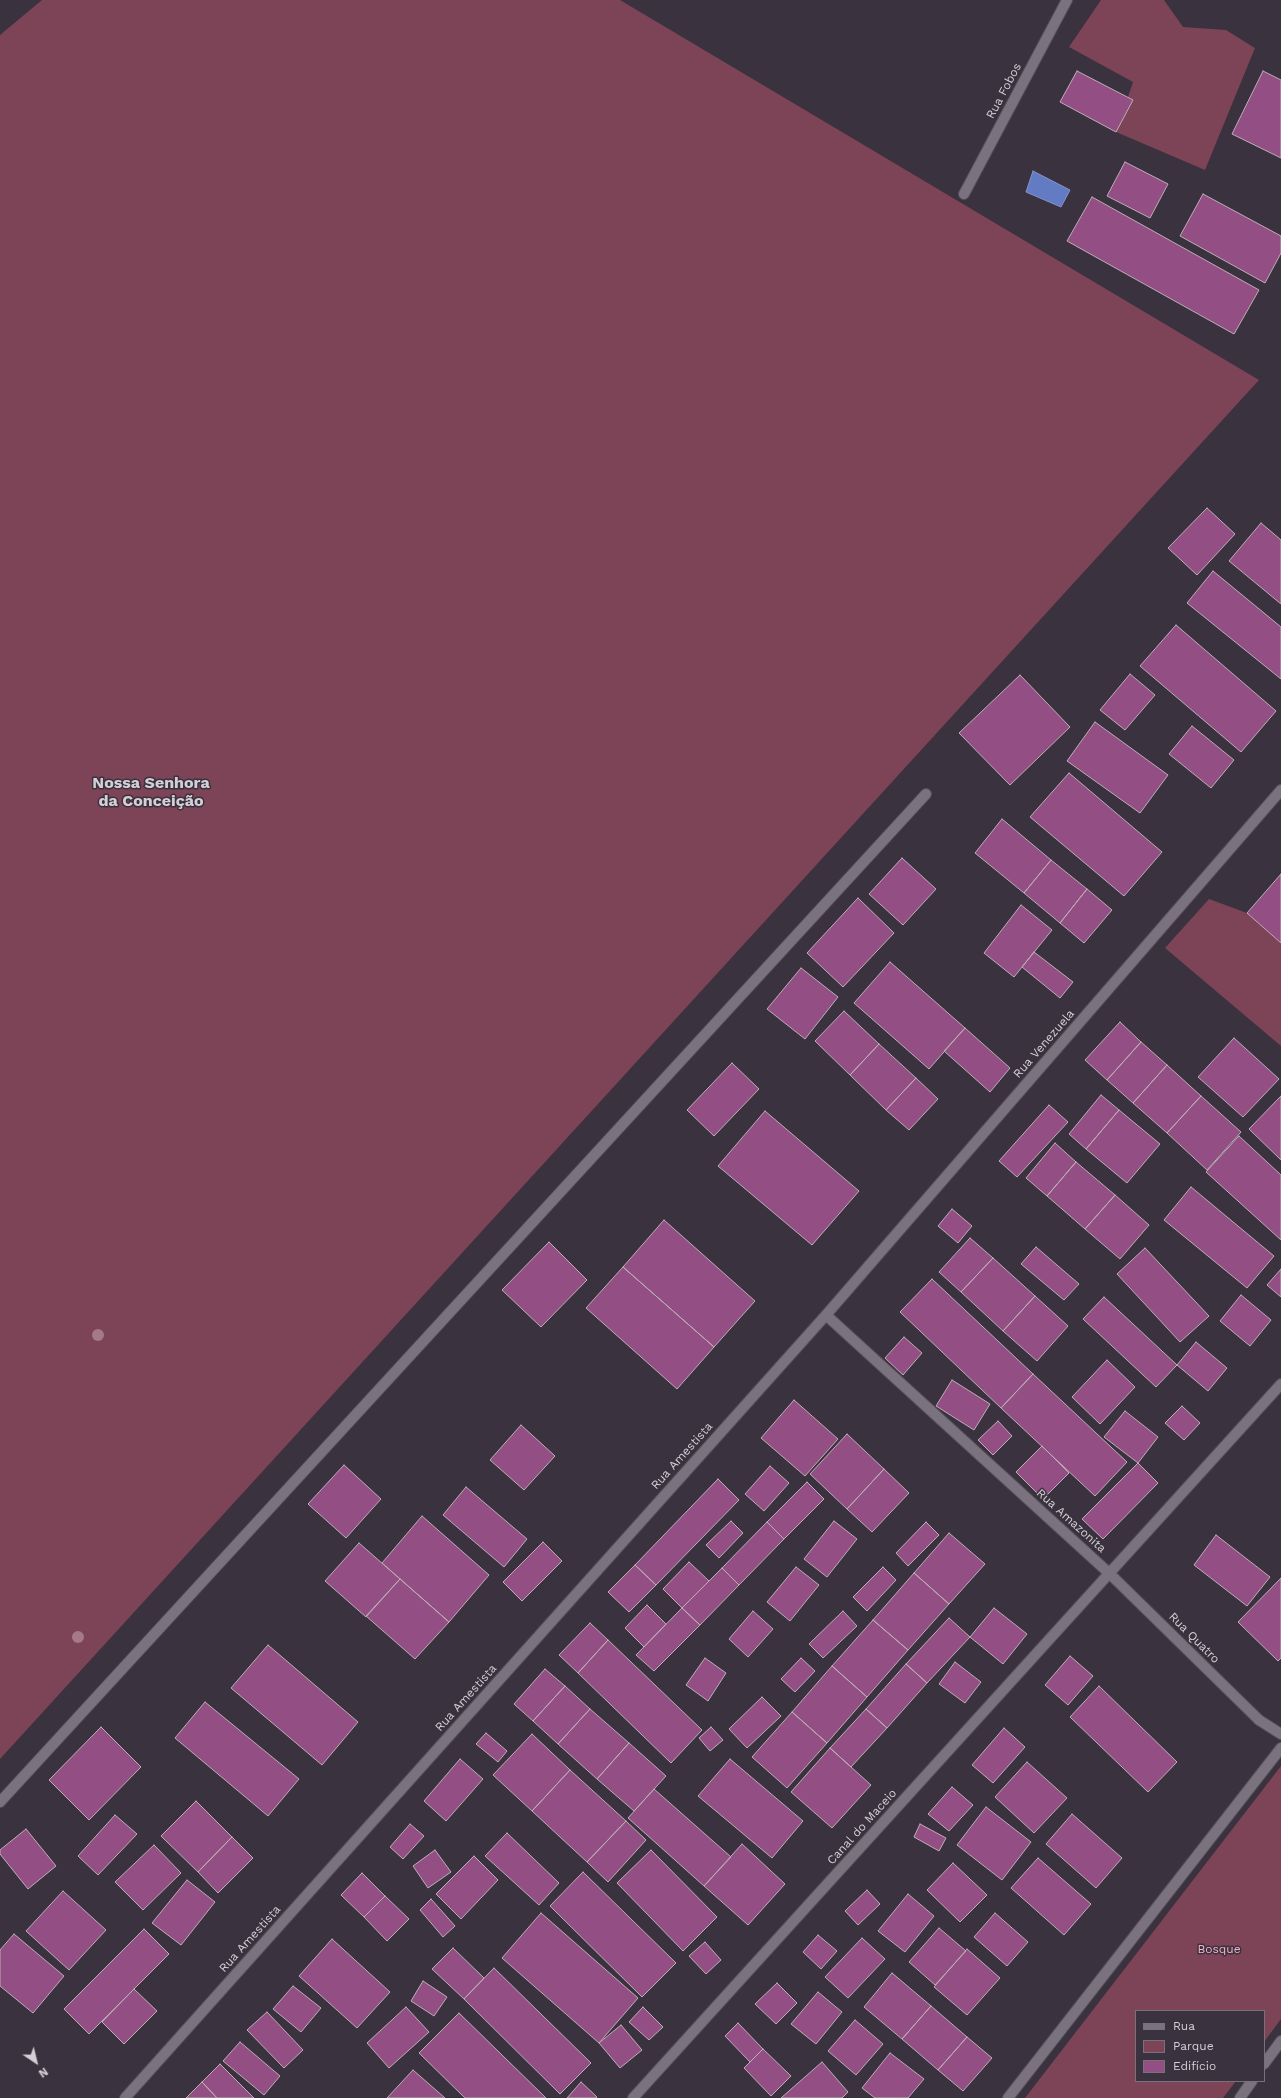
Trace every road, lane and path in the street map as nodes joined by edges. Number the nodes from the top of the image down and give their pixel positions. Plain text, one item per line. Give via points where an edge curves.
1 (1067, 0) edge
2 (964, 194) dead end
3 (1281, 790) edge
4 (926, 794) dead end
5 (826, 1315) junction
6 (1281, 1384) edge
7 (1110, 1574) junction
8 (1281, 1734) edge
9 (1281, 1748) edge
10 (0, 1802) edge
11 (1281, 2040) edge
12 (1265, 2063) edge
13 (1251, 2082) edge
14 (125, 2098) edge
15 (633, 2098) edge
16 (1008, 2098) edge
17 (1240, 2098) edge

1 - 2 street, Rua Fobos
3 - 5 street, Rua Venezuela
4 - 10 street
5 - 7 street, Rua Amazonita
5 - 14 street, Rua Amestista
6 - 7 street
7 - 8 street, Rua Quatro via 1259,1720
7 - 15 street, Canal do Maceio
9 - 16 street
11 - 12 street
13 - 17 street

